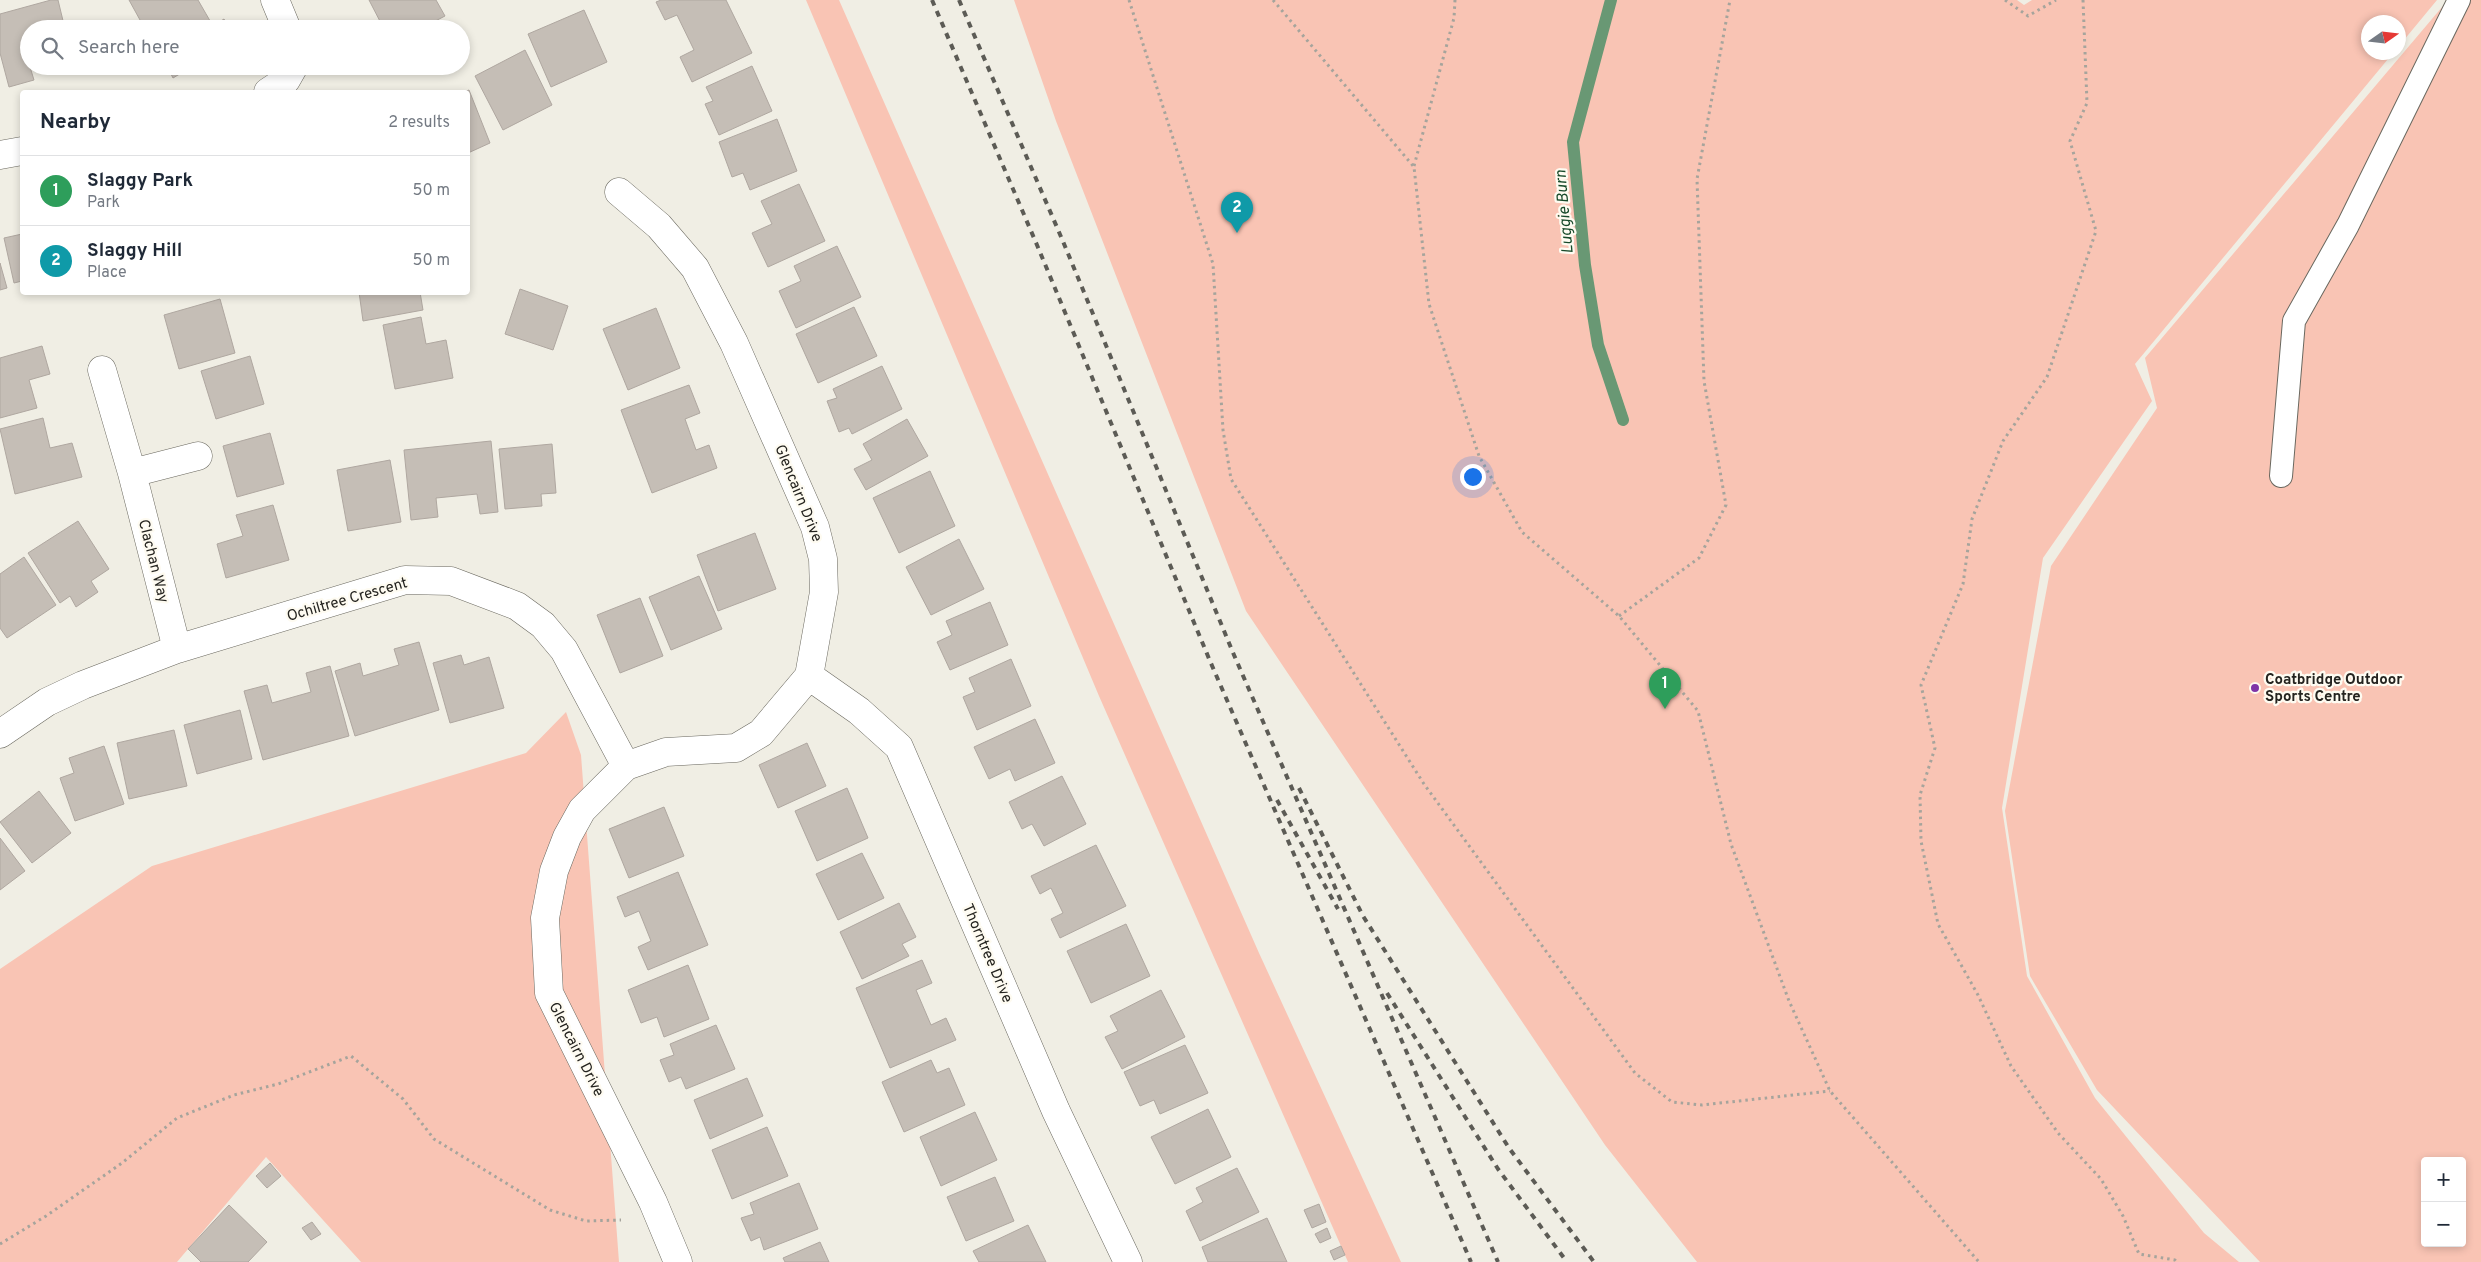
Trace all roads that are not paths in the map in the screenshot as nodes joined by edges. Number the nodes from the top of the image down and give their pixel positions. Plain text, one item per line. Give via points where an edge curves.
1 (275, 0) edge
2 (2459, 0) edge
3 (283, 20) edge
4 (289, 75) edge
5 (271, 90) edge
6 (20, 151) edge
7 (0, 155) edge
8 (619, 192) dead end
9 (102, 370) dead end
10 (198, 456) dead end
11 (132, 473) junction
12 (2281, 476) dead end
13 (177, 649) junction
14 (809, 676) junction
15 (0, 734) edge
16 (626, 766) junction
17 (678, 1262) edge
18 (1128, 1262) edge

1 - 3 street
2 - 12 lane via 2348,225 2294,321
4 - 5 street
6 - 7 street
8 - 14 street, Glencairn Drive via 659,226 695,268 734,343 815,527 823,559 824,592
9 - 11 street, Clachan Way
10 - 11 street
11 - 13 street, Clachan Way
13 - 15 street, Ochiltree Crescent via 47,702
13 - 16 street, Ochiltree Crescent via 405,580 451,581 517,606 543,625 564,650
14 - 16 street, Glencairn Drive via 761,733 736,748 666,752
14 - 18 street, Thorntree Drive via 859,711 899,747 1056,1111
16 - 17 street, Glencairn Drive via 582,810 554,871 545,918 549,993 653,1202

